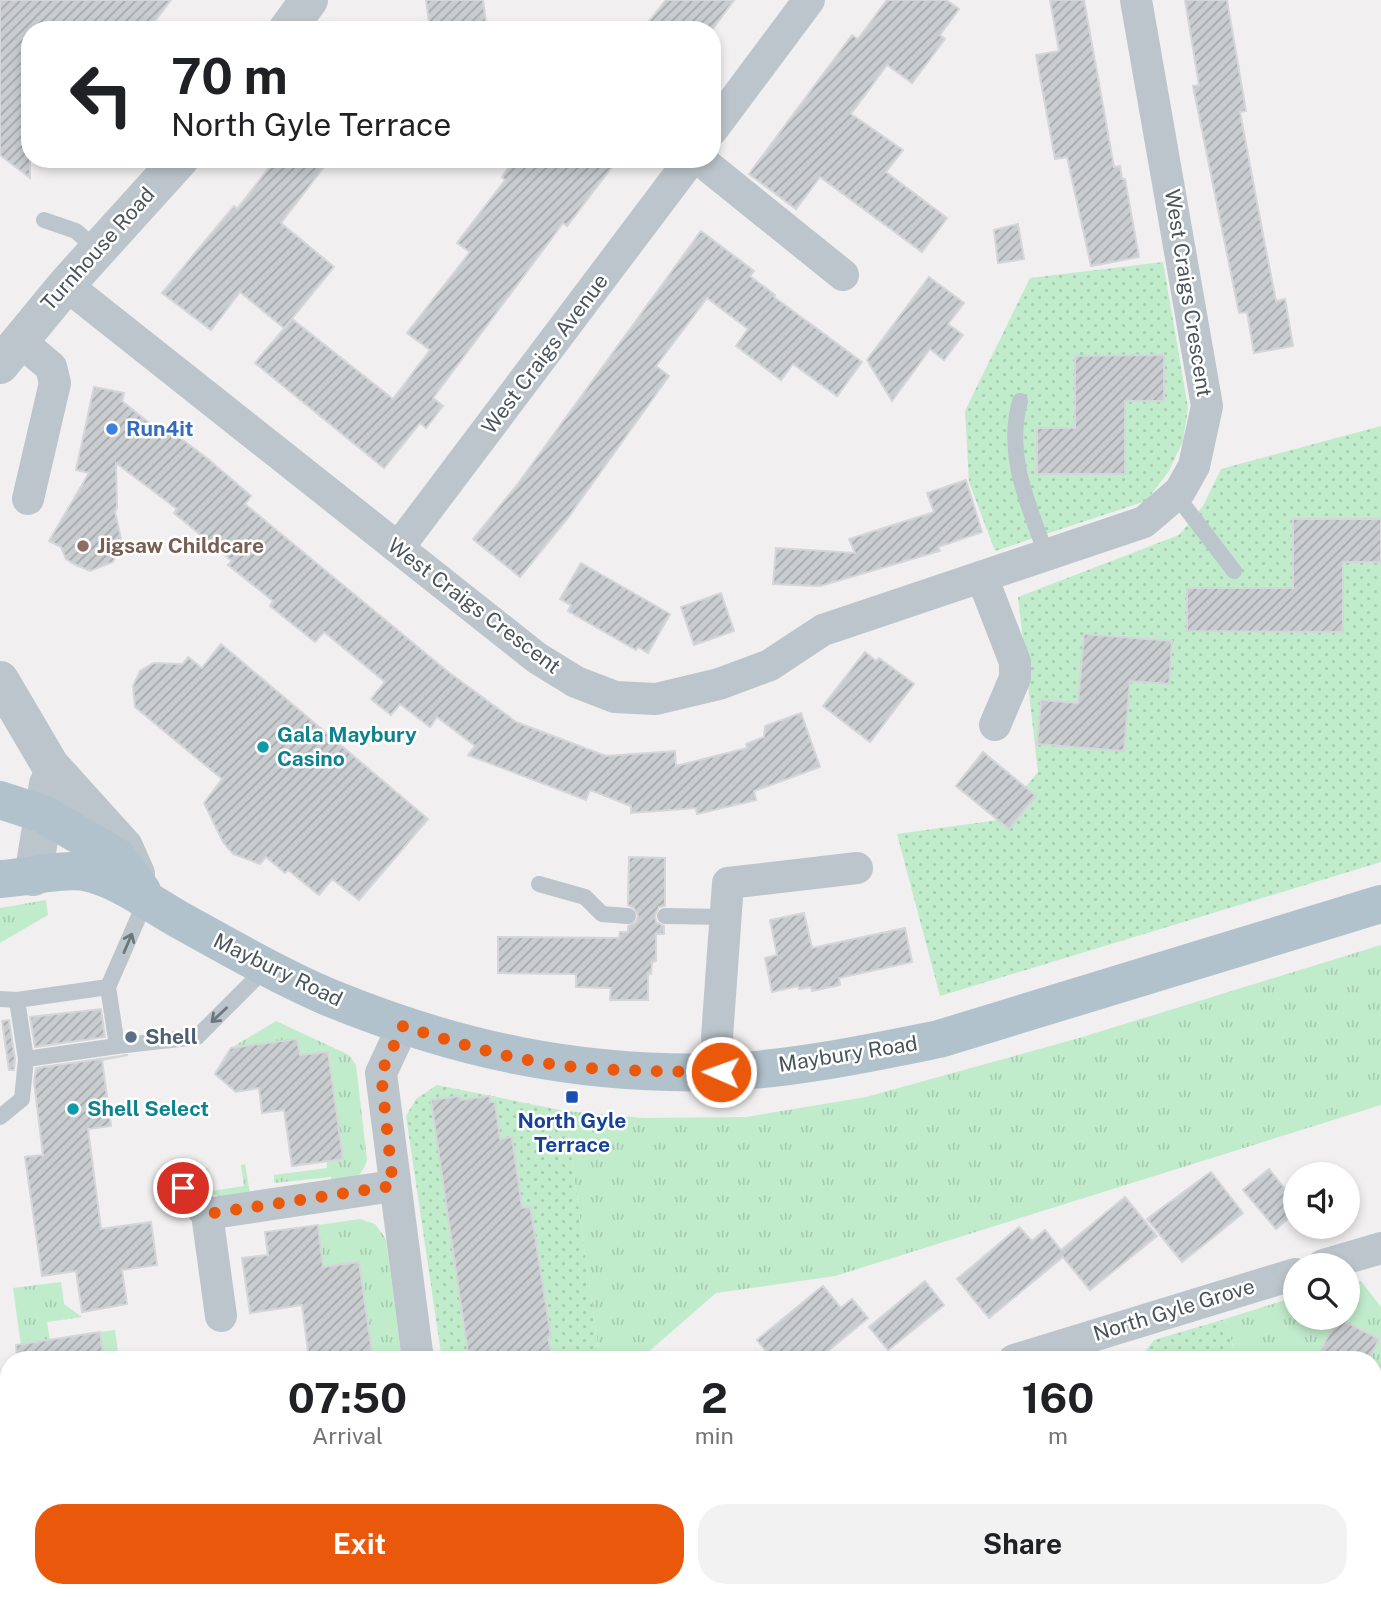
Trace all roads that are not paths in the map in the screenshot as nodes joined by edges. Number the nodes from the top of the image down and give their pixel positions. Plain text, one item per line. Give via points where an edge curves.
1 (309, 0) edge
2 (809, 0) edge
3 (1136, 0) edge
4 (294, 21) edge
5 (721, 118) edge
6 (172, 168) edge
7 (684, 168) edge
8 (710, 168) edge
9 (44, 220) dead end
10 (97, 250) junction
11 (843, 275) dead end
12 (66, 285) junction
13 (9, 353) edge
14 (1020, 401) dead end
15 (1176, 495) junction
16 (28, 499) dead end
17 (398, 548) junction
18 (1046, 554) junction
19 (1234, 571) dead end
20 (982, 577) junction
21 (0, 680) edge
22 (995, 725) dead end
23 (50, 765) junction
24 (1, 802) edge
25 (43, 814) junction
26 (857, 868) dead end
27 (17, 878) edge
28 (539, 884) dead end
29 (147, 898) junction
30 (1381, 904) edge
31 (628, 916) dead end
32 (665, 916) dead end
33 (725, 917) junction
34 (267, 967) junction
35 (108, 987) junction
36 (0, 999) edge
37 (17, 1000) junction
38 (403, 1026) junction
39 (117, 1046) junction
40 (26, 1059) junction
41 (721, 1072) junction
42 (0, 1117) edge
43 (393, 1186) junction
44 (183, 1188) dead end
45 (207, 1214) junction
46 (1381, 1248) edge
47 (1360, 1254) edge
48 (1283, 1278) edge
49 (222, 1316) dead end
50 (1088, 1349) edge
51 (417, 1351) edge

1 - 4 street
2 - 5 street
3 - 15 street, West Craigs Crescent via 1207,406 1194,466
6 - 10 street, Turnhouse Road
7 - 17 street, West Craigs Avenue
8 - 11 street
9 - 10 lane via 76,231
10 - 12 street, Turnhouse Road
12 - 13 street, Turnhouse Road
12 - 17 street, West Craigs Crescent
13 - 16 street, Turnhouse Road via 51,367 55,383
14 - 18 lane via 1015,421 1017,473
15 - 18 street, West Craigs Crescent via 1144,522
15 - 19 lane
17 - 20 street, West Craigs Crescent via 537,658 576,682 615,697 656,699 719,684 770,665 823,630
18 - 20 street, West Craigs Crescent
20 - 22 street via 1016,662 1015,678
21 - 23 street
23 - 25 street
23 - 29 street via 124,848
24 - 25 main road
25 - 27 street
25 - 29 main road via 117,857
26 - 33 street via 728,883
27 - 29 main road, Maybury Road via 84,872
28 - 31 lane via 585,897 602,914
29 - 34 main road, Maybury Road
35 -> 29 lane
30 - 41 main road, Maybury Road via 939,1039
32 - 33 lane
33 - 41 street via 717,1037
34 - 38 main road, Maybury Road
34 -> 39 lane via 197,1037
35 - 37 lane
35 - 39 lane
36 - 37 lane
37 - 40 lane
38 - 41 main road, Maybury Road via 539,1062
38 - 43 street via 381,1073
39 - 40 lane
40 - 42 lane via 22,1099
43 - 45 street
43 - 51 street
44 - 45 street
45 - 49 street
46 - 47 street
48 - 50 street, North Gyle Grove

